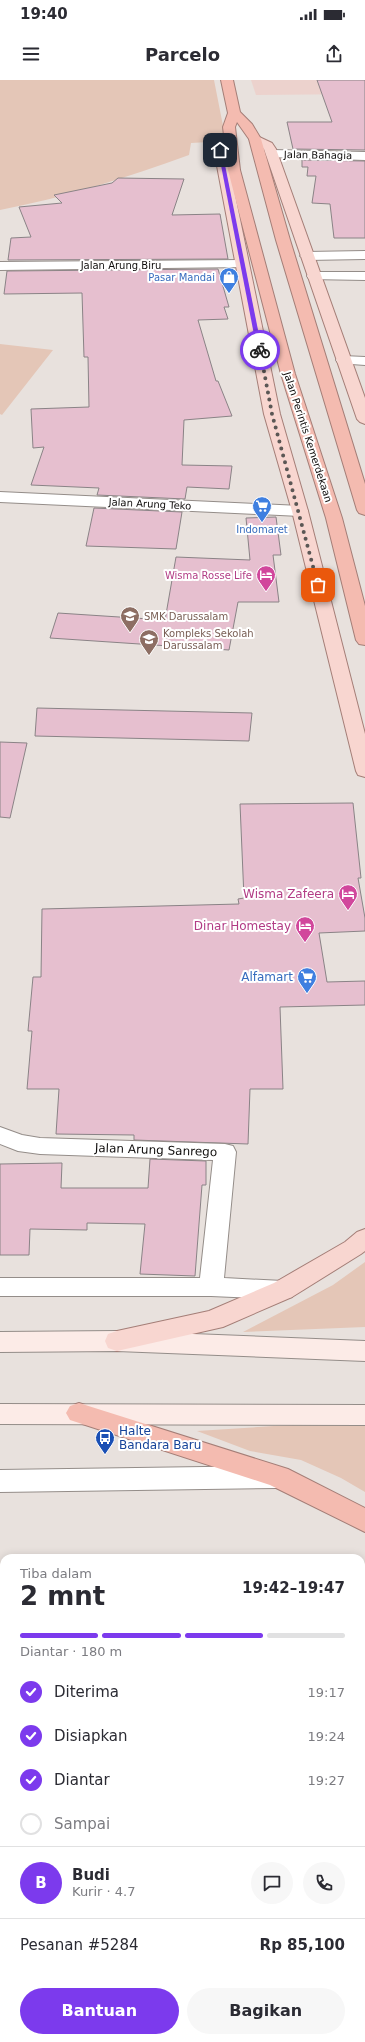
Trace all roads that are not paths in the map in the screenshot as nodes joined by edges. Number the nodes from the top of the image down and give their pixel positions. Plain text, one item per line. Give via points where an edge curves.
1 (227, 80) edge
2 (234, 114) junction
3 (255, 139) junction
4 (230, 140) junction
5 (272, 154) junction
6 (365, 156) edge
7 (365, 255) edge
8 (307, 256) junction
9 (242, 264) junction
10 (0, 266) edge
11 (314, 276) junction
12 (365, 276) edge
13 (343, 360) junction
14 (365, 361) edge
15 (365, 419) edge
16 (0, 497) edge
17 (365, 510) edge
18 (300, 511) junction
19 (365, 640) edge
20 (365, 771) edge
21 (0, 1135) edge
22 (365, 1238) edge
23 (0, 1287) edge
24 (211, 1287) junction
25 (283, 1290) junction
26 (117, 1341) junction
27 (0, 1342) edge
28 (365, 1351) edge
29 (79, 1413) junction
30 (0, 1414) edge
31 (365, 1415) edge
32 (279, 1477) junction
33 (0, 1481) edge
34 (365, 1521) edge

1 - 2 highway, Jalan Perintis Kemerdekaan
2 - 3 highway via 248,127
2 - 4 highway, Jalan Perintis Kemerdekaan via 229,127
3 - 5 main road via 268,146
3 - 17 highway
4 - 9 main road, Jalan Perintis Kemerdekaan via 220,150
4 - 19 highway, Jalan Perintis Kemerdekaan via 234,170 268,302 334,518
5 - 6 street, Jalan Bahagia
5 - 8 main road
7 - 8 street
8 - 11 main road
9 - 10 street, Jalan Arung Biru
9 - 18 main road, Jalan Perintis Kemerdekaan via 272,414
11 - 12 street
11 - 13 main road
13 - 14 street
13 - 15 main road
16 - 18 street, Jalan Arung Teko
18 - 20 main road, Jalan Perintis Kemerdekaan
21 - 24 street, Jalan Arung Sanrego via 18,1143 40,1146 226,1152
22 - 25 main road via 353,1248
23 - 24 street
24 - 25 street
25 - 26 main road via 214,1320
26 - 27 main road
26 - 28 main road
29 - 30 main road
29 - 31 main road
29 - 32 highway
32 - 33 street
32 - 34 highway

